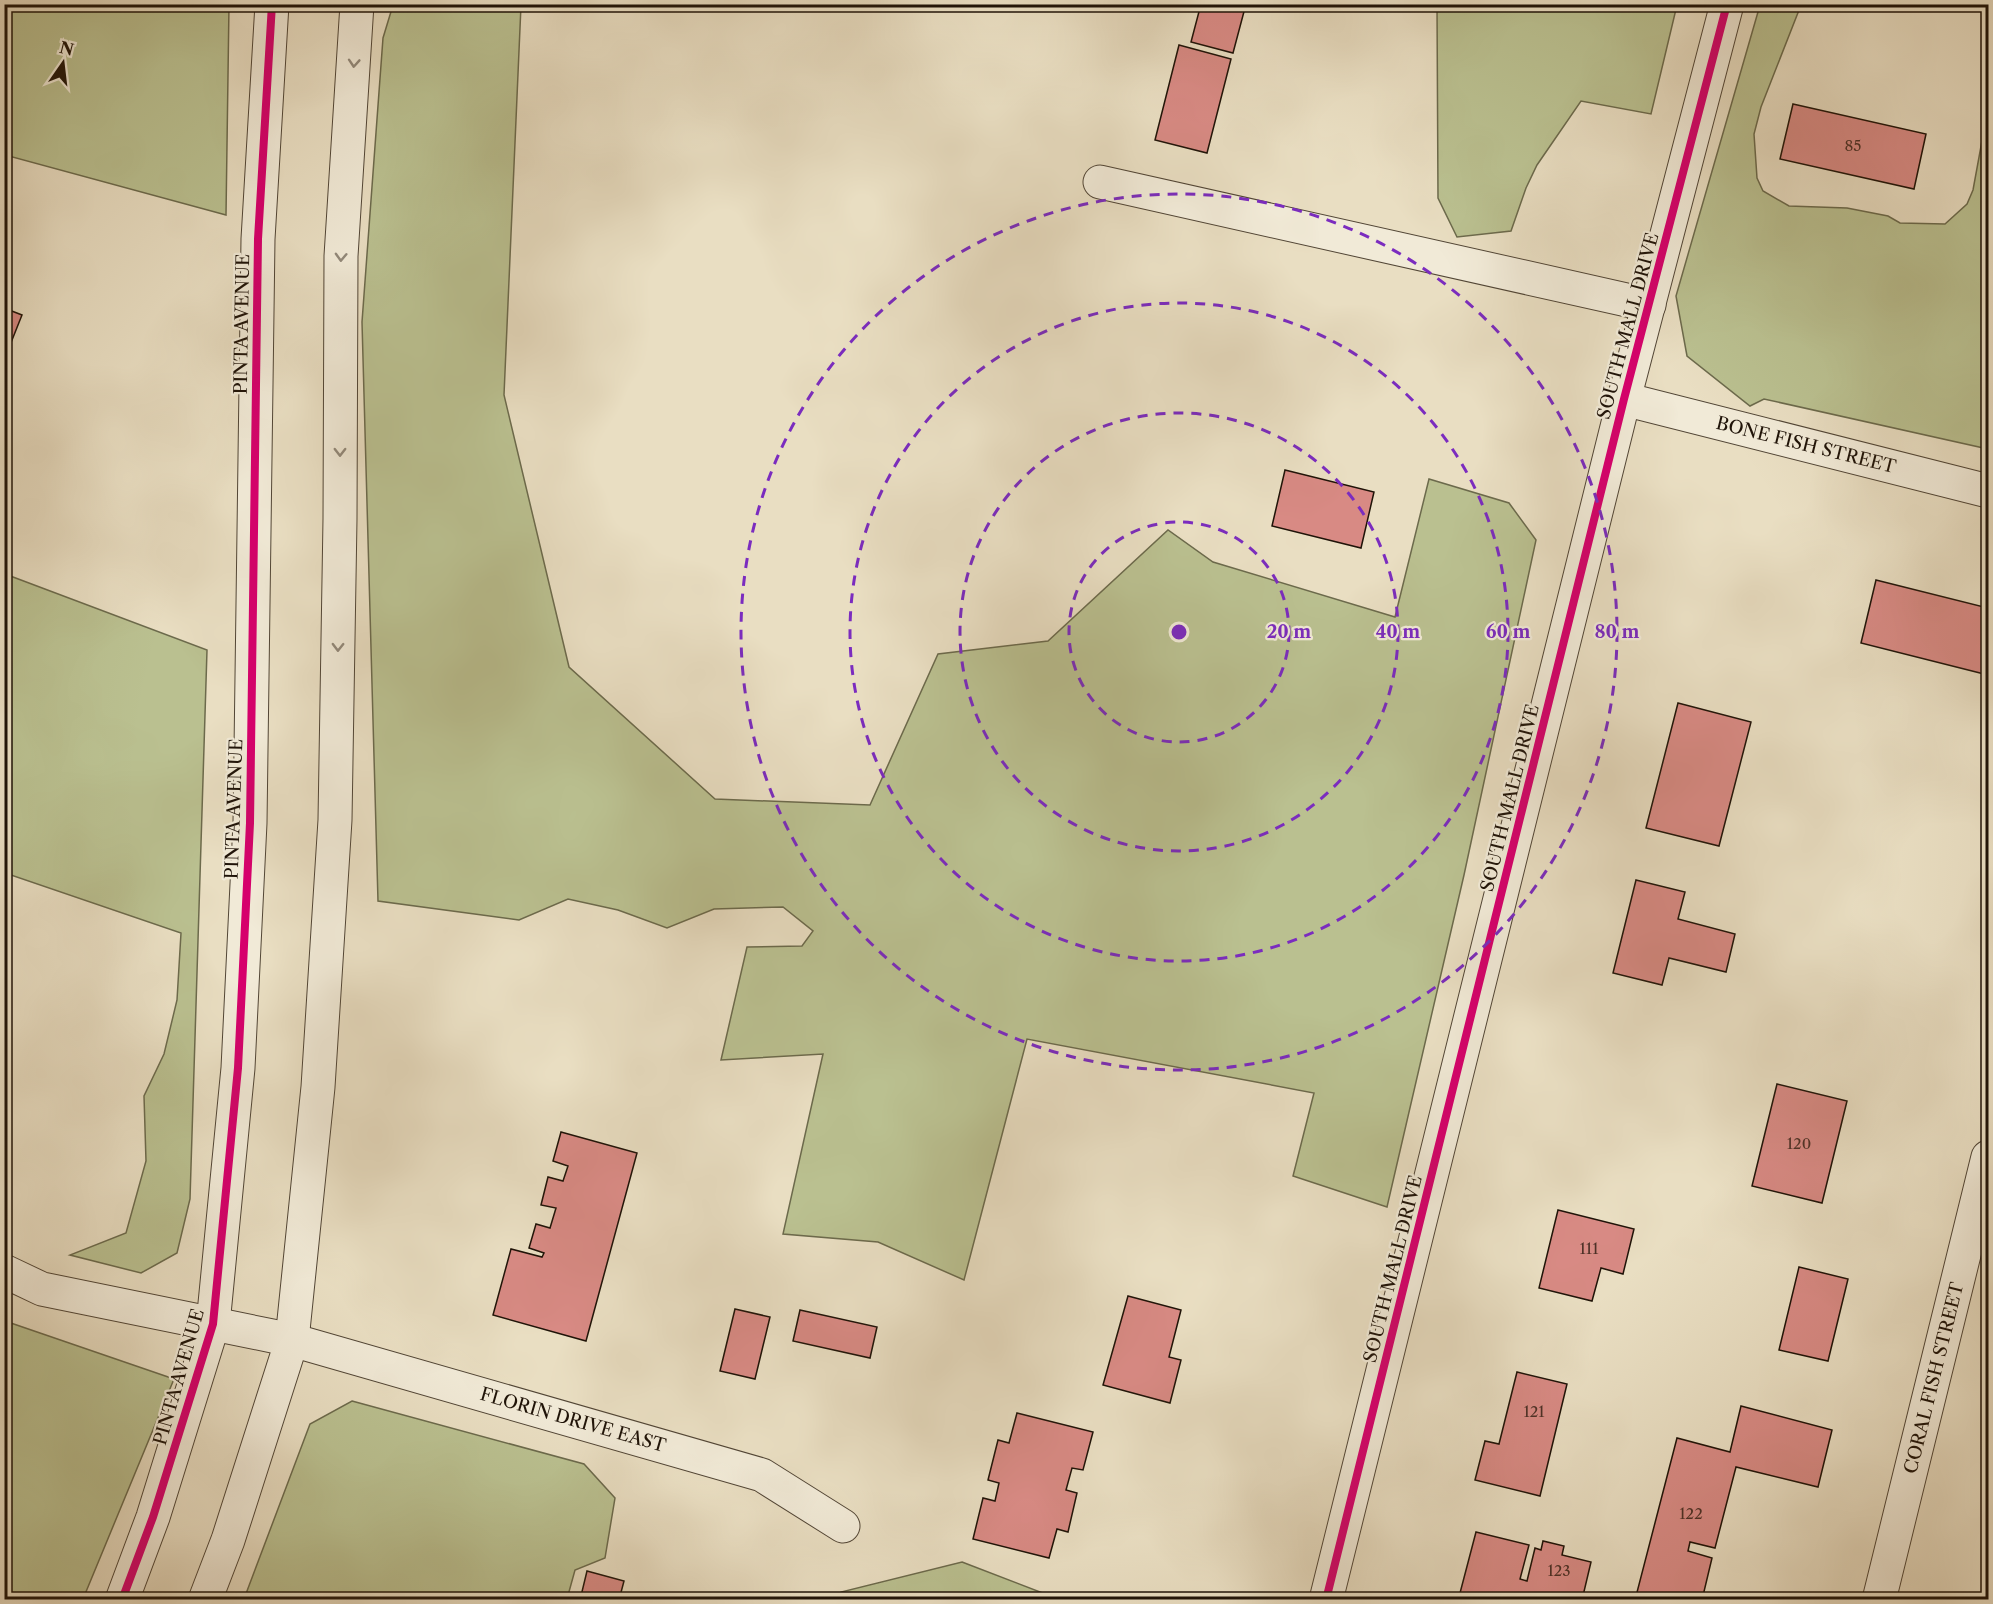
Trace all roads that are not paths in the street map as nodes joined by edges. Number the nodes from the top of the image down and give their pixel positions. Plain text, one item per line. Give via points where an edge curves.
1 (272, 4) edge
2 (357, 4) edge
3 (1728, 4) edge
4 (1100, 182) dead end
5 (1649, 305) junction
6 (1624, 399) junction
7 (1989, 491) edge
8 (1989, 1157) edge
9 (4, 1271) edge
10 (213, 1324) junction
11 (292, 1340) junction
12 (843, 1526) dead end
13 (122, 1599) edge
14 (205, 1599) edge
15 (1326, 1599) edge
16 (1879, 1599) edge

1 - 10 street, PINTA AVENUE via 258,239 250,823 238,1068
2 -> 11 street via 341,256 335,820 318,1087
3 - 5 street, SOUTH MALL DRIVE
4 - 5 street
5 - 6 street, SOUTH MALL DRIVE
6 - 7 street, BONE FISH STREET
6 - 15 street, SOUTH MALL DRIVE
8 - 16 street, CORAL FISH STREET
9 - 10 street, FLORIN DRIVE EAST via 42,1289
10 - 11 street, FLORIN DRIVE EAST
10 - 13 street, PINTA AVENUE via 153,1518
11 - 12 street, FLORIN DRIVE EAST via 762,1475
11 - 14 street via 228,1540

